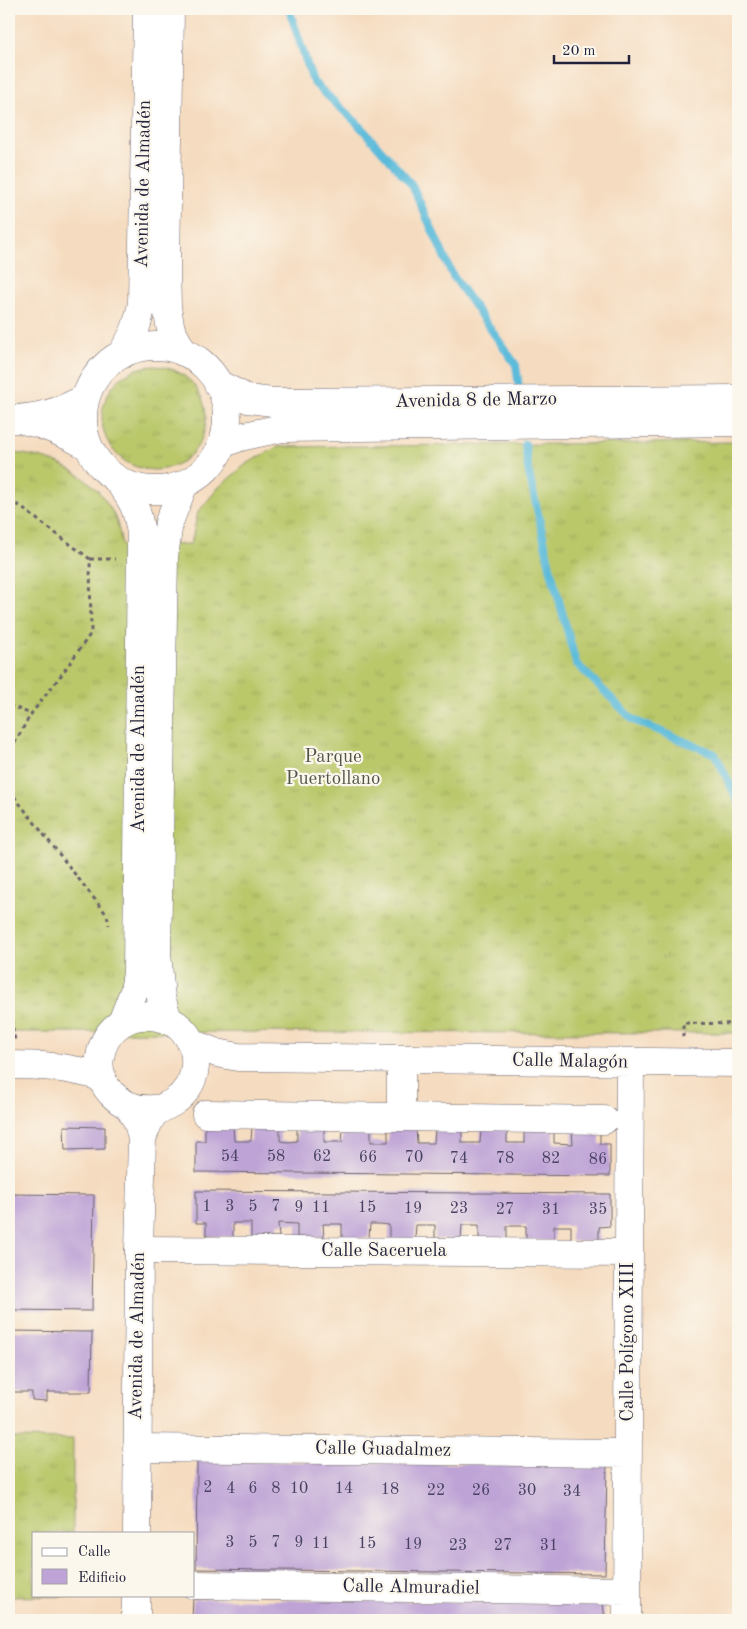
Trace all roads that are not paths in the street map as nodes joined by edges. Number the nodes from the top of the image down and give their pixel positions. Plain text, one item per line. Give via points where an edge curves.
1 (147, 9) edge
2 (170, 9) edge
3 (183, 352) junction
4 (121, 355) junction
5 (218, 384) junction
6 (85, 398) junction
7 (738, 399) edge
8 (14, 419) edge
9 (738, 422) edge
10 (222, 444) junction
11 (88, 446) junction
12 (117, 480) junction
13 (184, 484) junction
14 (168, 1019) junction
15 (122, 1022) junction
16 (191, 1043) junction
17 (102, 1047) junction
18 (238, 1057) junction
19 (402, 1059) junction
20 (630, 1063) junction
21 (738, 1063) edge
22 (14, 1065) edge
23 (49, 1065) junction
24 (194, 1074) junction
25 (102, 1077) junction
26 (129, 1107) junction
27 (162, 1108) junction
28 (206, 1114) dead end
29 (401, 1116) junction
30 (604, 1120) dead end
31 (142, 1139) junction
32 (139, 1250) junction
33 (629, 1253) junction
34 (137, 1448) junction
35 (628, 1453) junction
36 (137, 1532) edge
37 (195, 1585) edge
38 (627, 1591) junction
39 (136, 1596) edge
40 (136, 1620) edge
41 (627, 1620) edge

1 - 4 street, Avenida de Almadén via 142,303 139,322
2 - 3 street, Avenida de Almadén via 167,308 171,330
3 - 4 street via 162,347 141,348
3 - 5 street via 209,371
4 - 6 street via 93,380
5 - 7 street, Avenida 8 de Marzo via 248,399 272,402
5 - 10 street via 225,403 227,424
6 - 8 street via 46,415
6 - 11 street via 83,431
8 - 11 street via 44,425
9 - 10 street, Avenida 8 de Marzo via 282,428
10 - 13 street via 200,474
11 - 12 street via 105,471
12 - 13 street via 138,488 162,490
12 - 15 street, Avenida de Almadén via 132,499 141,533 137,973
13 - 14 street, Avenida de Almadén via 169,522 164,557 157,953 161,998
14 - 15 street via 136,1016
14 - 16 street via 186,1033
15 - 17 street, Avenida de Almadén
16 - 18 street, Calle Malagón
16 - 24 street
17 - 23 street
17 - 25 street, Avenida de Almadén via 99,1062
18 - 19 street, Calle Malagón
18 - 24 street, Calle Malagón via 214,1063
19 - 20 street, Calle Malagón
19 - 29 street
20 - 21 street, Calle Malagón
20 - 33 street, Calle Polígono XIII
22 - 23 street
23 - 25 street
24 - 27 street, Avenida de Almadén via 182,1095
25 - 26 street, Avenida de Almadén via 108,1090
26 - 27 street
26 - 31 street, Avenida de Almadén via 138,1122
27 - 31 street, Avenida de Almadén via 152,1116
28 - 29 street
29 - 30 street
31 - 32 street, Avenida de Almadén
32 - 33 street, Calle Saceruela
32 - 34 street, Avenida de Almadén
33 - 35 street, Calle Polígono XIII
34 - 35 street, Calle Guadalmez
34 - 36 street, Avenida de Almadén
35 - 38 street, Calle Polígono XIII
37 - 38 street, Calle Almuradiel
38 - 41 street, Calle Polígono XIII
39 - 40 street

